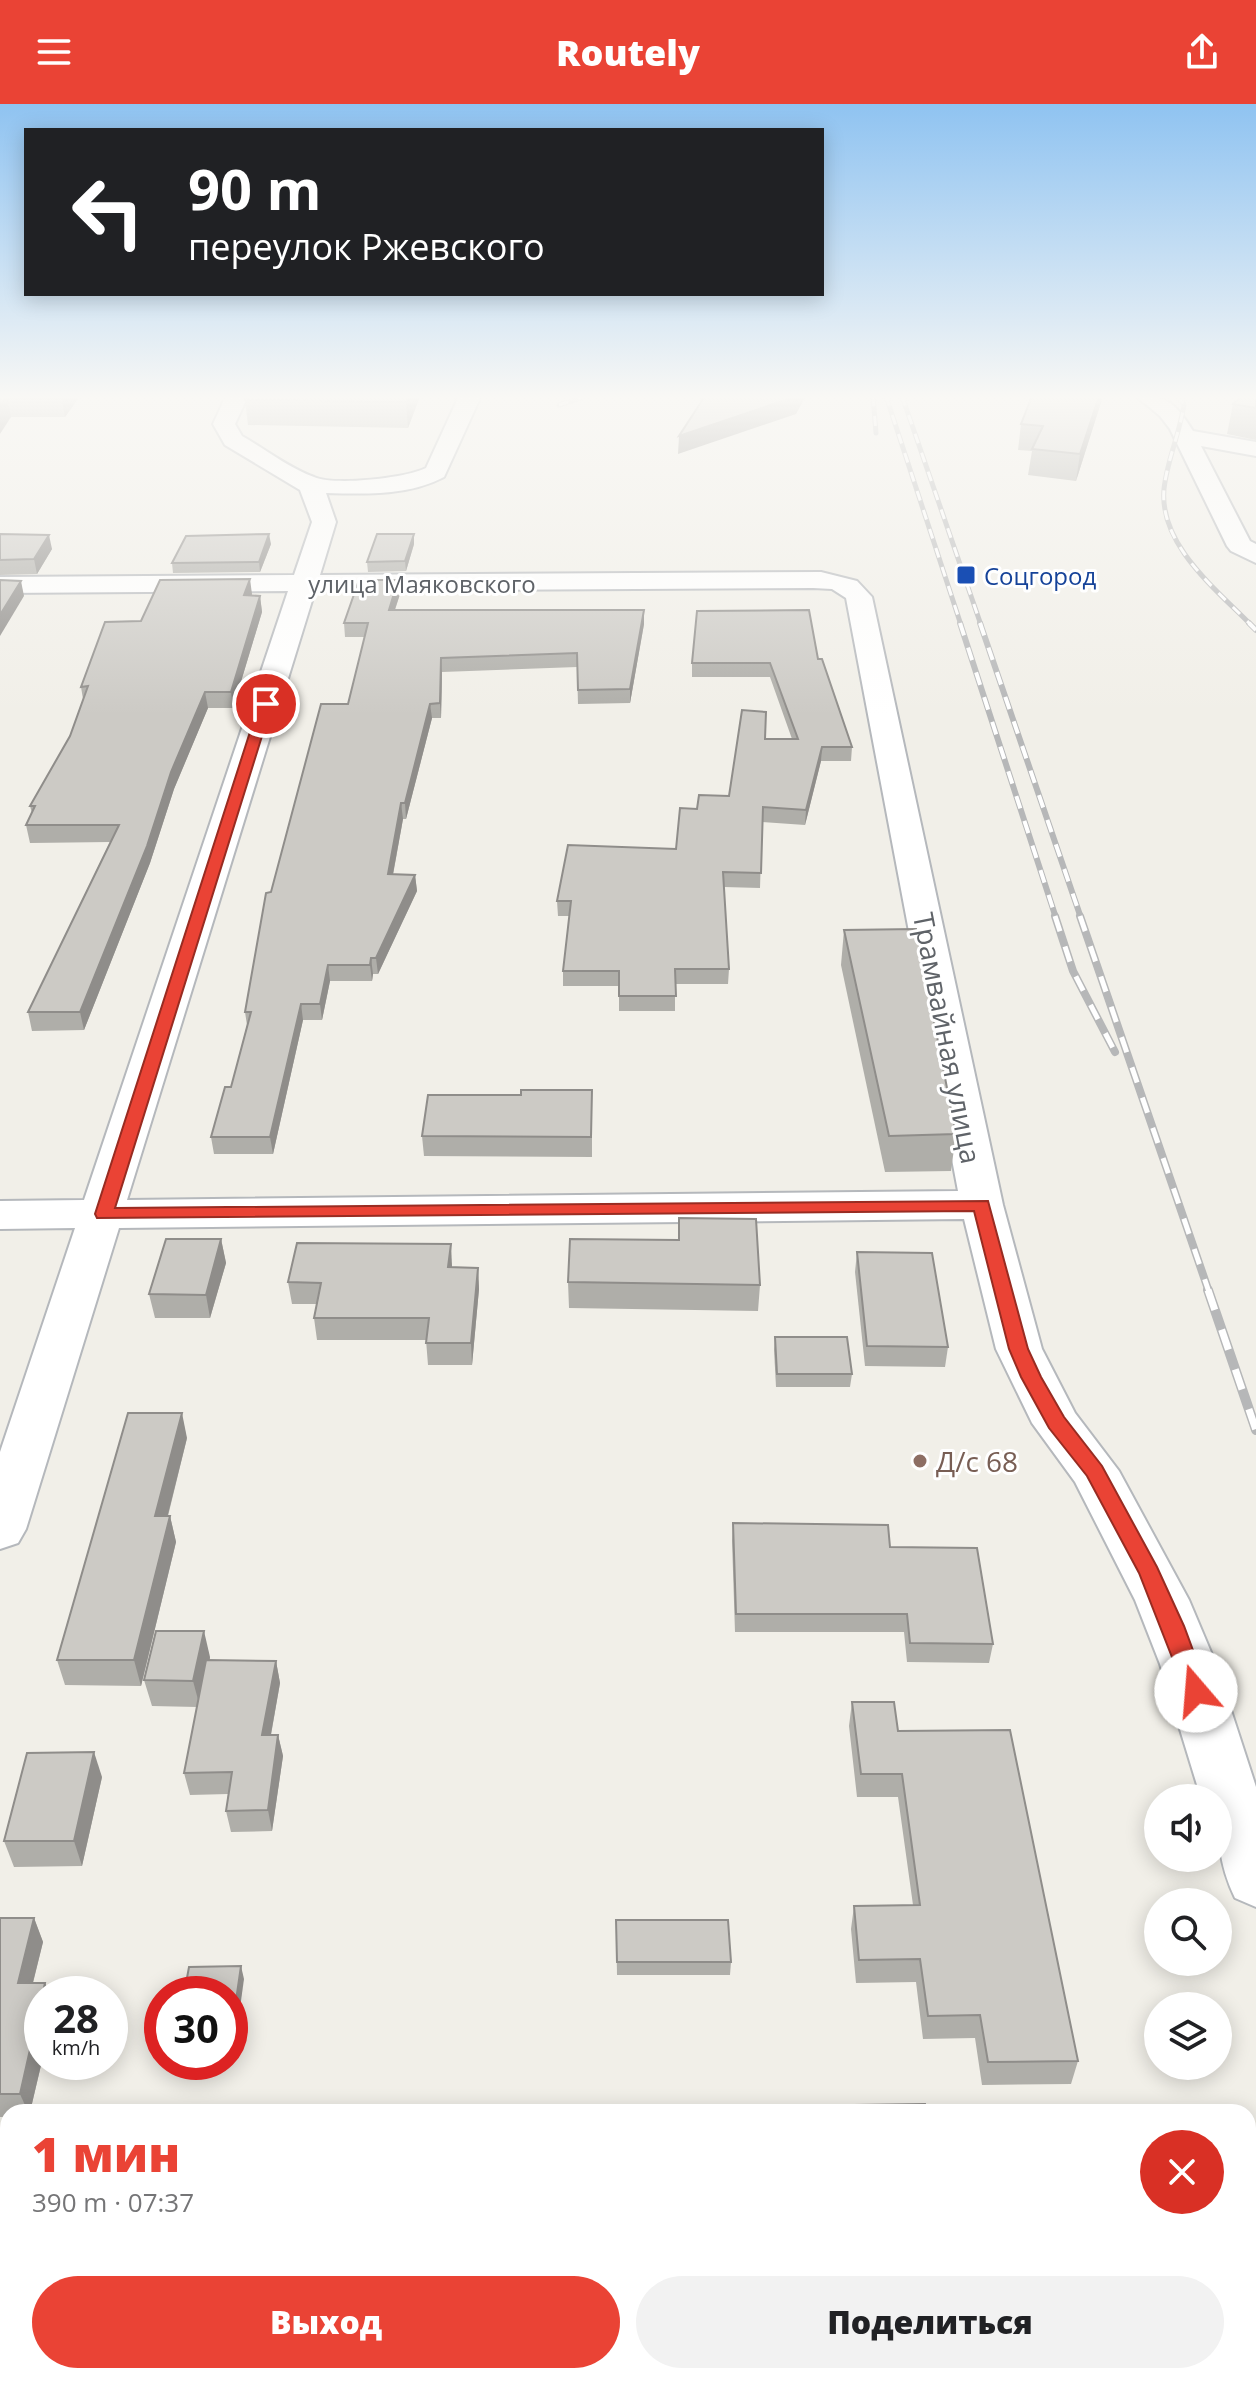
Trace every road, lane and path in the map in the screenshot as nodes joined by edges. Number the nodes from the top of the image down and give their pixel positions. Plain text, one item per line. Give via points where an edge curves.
1 (317, 502) edge
2 (1218, 502) edge
3 (1255, 551) edge
4 (304, 584) junction
5 (843, 584) joint
6 (0, 585) edge
7 (982, 1205) junction
8 (104, 1214) junction
9 (0, 1215) edge
10 (0, 1529) edge
11 (1256, 1879) edge

1 - 4 street via 324,522
2 - 3 street via 1240,546
4 - 5 street, улица Маяковского
4 - 6 street, улица Маяковского
4 - 8 street
5 - 7 street, Трамвайная улица via 859,597
7 - 8 street
7 - 11 street, Трамвайная улица via 1019,1349 1056,1423 1094,1471 1162,1600 1188,1664
8 - 9 street
8 - 10 street

